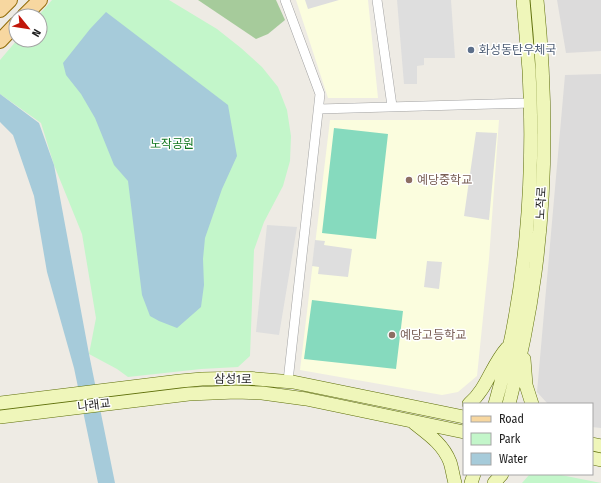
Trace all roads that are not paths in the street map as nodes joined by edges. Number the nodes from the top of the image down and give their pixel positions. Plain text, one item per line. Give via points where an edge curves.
1 (10, 0) edge
2 (40, 0) edge
3 (285, 0) edge
4 (376, 0) edge
5 (523, 0) edge
6 (537, 0) edge
7 (32, 8) edge
8 (0, 10) edge
9 (8, 32) edge
10 (0, 41) edge
11 (540, 47) junction
12 (527, 50) junction
13 (530, 103) junction
14 (392, 106) junction
15 (319, 108) junction
16 (509, 345) junction
17 (523, 348) junction
18 (503, 374) junction
19 (516, 377) junction
20 (288, 381) junction
21 (124, 402) joint
22 (0, 403) edge
23 (470, 403) edge
24 (495, 403) edge
25 (510, 403) edge
26 (532, 403) edge
27 (463, 407) edge
28 (429, 410) junction
29 (0, 417) edge
30 (463, 417) edge
31 (410, 421) junction
32 (463, 432) edge
33 (501, 475) edge
34 (455, 483) edge
35 (494, 483) edge

1 - 8 main road
2 - 7 main road
3 - 15 street via 320,94
4 - 14 street
5 - 12 street, 노작로
6 - 11 street, 노작로
9 - 10 main road
11 - 12 street via 532,54
11 - 17 street, 노작로 via 544,126 541,212
12 - 13 street, 노작로
13 - 14 street
13 - 16 street, 노작로 via 528,202 519,287
14 - 15 street
15 - 20 street
16 - 18 street, 노작로
16 - 23 street via 498,357 480,393
17 - 19 street, 노작로
17 - 26 street via 526,385
18 - 19 street via 507,381
18 - 24 street, 노작로
19 - 25 street, 노작로
20 - 22 street, 삼성1로 via 202,378
20 - 28 street, 삼성1로
21 - 29 street, 나래교
21 - 31 street, 삼성1로 via 189,394 262,393 306,399
27 - 28 street via 452,412
28 - 30 street, 삼성1로
31 - 32 street, 삼성1로
31 - 34 street via 440,446 450,462
33 - 35 street

